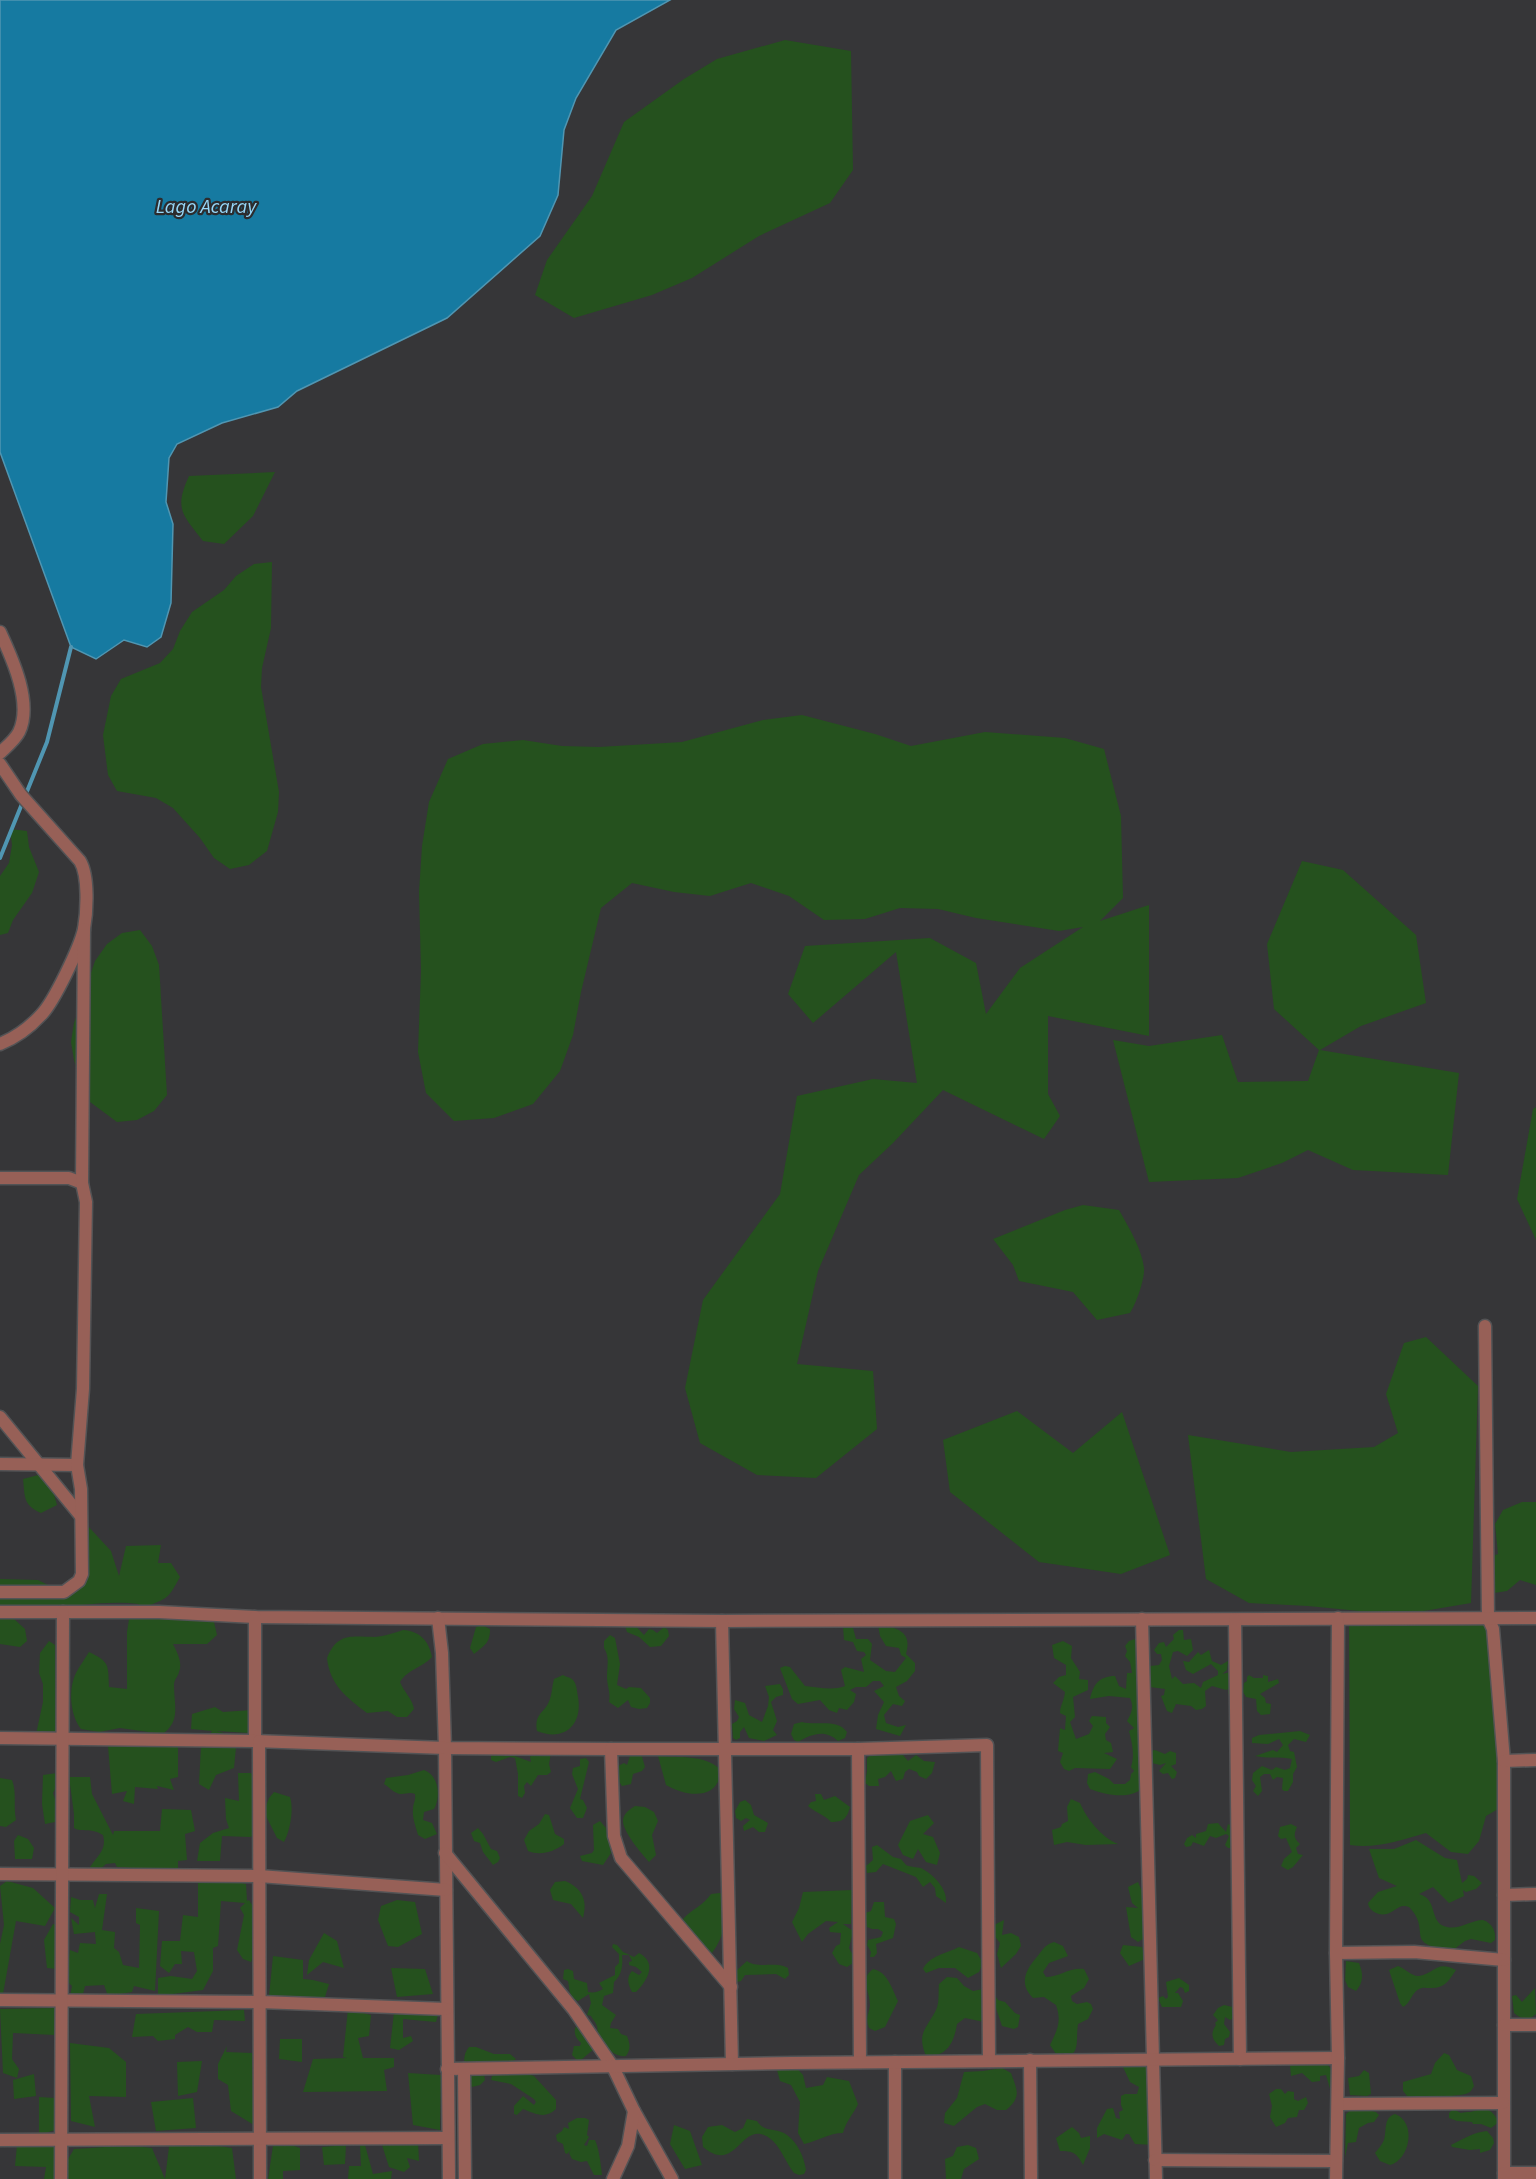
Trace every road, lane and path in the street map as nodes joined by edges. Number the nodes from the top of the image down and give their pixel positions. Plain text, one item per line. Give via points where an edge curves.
1 (0, 632) edge
2 (0, 753) edge
3 (0, 764) edge
4 (84, 929) junction
5 (0, 1044) edge
6 (0, 1178) edge
7 (82, 1183) junction
8 (1485, 1326) dead end
9 (0, 1418) edge
10 (37, 1463) junction
11 (0, 1464) edge
12 (77, 1465) junction
13 (80, 1515) junction
14 (0, 1592) edge
15 (0, 1612) edge
16 (63, 1612) junction
17 (255, 1617) junction
18 (438, 1618) junction
19 (1338, 1618) junction
20 (1488, 1618) junction
21 (1536, 1618) edge
22 (1142, 1619) junction
23 (1236, 1620) junction
24 (722, 1621) junction
25 (0, 1738) edge
26 (63, 1739) junction
27 (257, 1741) junction
28 (445, 1748) junction
29 (611, 1749) junction
30 (858, 1749) junction
31 (724, 1750) junction
32 (1536, 1760) edge
33 (1504, 1761) junction
34 (446, 1853) junction
35 (0, 1874) edge
36 (62, 1875) junction
37 (259, 1876) junction
38 (446, 1890) junction
39 (1536, 1894) edge
40 (1504, 1895) junction
41 (1336, 1953) junction
42 (1504, 1960) junction
43 (730, 1987) junction
44 (0, 2001) edge
45 (62, 2001) junction
46 (260, 2002) junction
47 (446, 2008) junction
48 (1504, 2025) junction
49 (1536, 2025) edge
50 (1338, 2058) junction
51 (1240, 2059) junction
52 (1030, 2060) junction
53 (1153, 2060) junction
54 (989, 2061) junction
55 (860, 2062) junction
56 (895, 2062) junction
57 (732, 2064) junction
58 (613, 2067) junction
59 (447, 2069) junction
60 (464, 2069) junction
61 (1503, 2103) junction
62 (1338, 2104) junction
63 (634, 2111) junction
64 (448, 2138) junction
65 (260, 2139) junction
66 (0, 2140) edge
67 (61, 2140) junction
68 (1155, 2160) junction
69 (1336, 2161) junction
70 (1536, 2173) edge
71 (1504, 2176) edge
72 (61, 2179) edge
73 (260, 2179) edge
74 (449, 2179) edge
75 (465, 2179) edge
76 (613, 2179) edge
77 (672, 2179) edge
78 (895, 2179) edge
79 (1031, 2179) edge
80 (1156, 2179) edge
81 (1336, 2179) edge

1 - 2 street via 20,685 23,712 19,731
3 - 4 street via 25,800 83,867
4 - 5 street via 69,968 42,1014
4 - 7 street
6 - 7 street via 69,1178
7 - 12 street via 86,1202 83,1389
8 - 20 street
9 - 10 street
10 - 11 street
10 - 12 street
10 - 13 street
12 - 13 street
13 - 14 street via 79,1581 64,1592
15 - 16 street
16 - 17 street
16 - 26 street
17 - 18 street
17 - 27 street
18 - 24 street
18 - 28 street
19 - 20 street
19 - 23 street
19 - 41 street
20 - 21 street
20 - 33 street via 1493,1629
22 - 23 street
22 - 24 street
22 - 53 street
23 - 51 street
24 - 31 street
25 - 26 street
26 - 27 street
26 - 36 street
27 - 28 street
27 - 37 street
28 - 29 street
28 - 34 street
29 - 31 street
29 - 43 street via 614,1836 621,1858
30 - 31 street
30 - 54 street via 987,1745
30 - 55 street
31 - 43 street
32 - 33 street
33 - 40 street
34 - 38 street
34 - 58 street via 574,2010
35 - 36 street
36 - 37 street
36 - 45 street
37 - 38 street
37 - 46 street
38 - 47 street
39 - 40 street
40 - 42 street
41 - 42 street via 1414,1952
41 - 50 street
42 - 48 street
43 - 57 street
44 - 45 street
45 - 46 street
45 - 67 street
46 - 47 street
46 - 65 street
47 - 59 street
48 - 49 street
48 - 61 street
50 - 51 street
50 - 62 street
51 - 53 street
52 - 53 street
52 - 54 street
52 - 79 street
53 - 68 street
54 - 56 street
55 - 56 street
55 - 57 street
56 - 78 street
57 - 58 street
58 - 60 street
58 - 63 street
59 - 60 street
59 - 64 street
60 - 75 street
61 - 62 street
61 - 71 street
62 - 69 street
63 - 76 street via 628,2146
63 - 77 street
64 - 65 street
64 - 74 street
65 - 67 street
65 - 73 street
66 - 67 street
67 - 72 street
68 - 69 street
68 - 80 street
69 - 81 street
70 - 71 street

